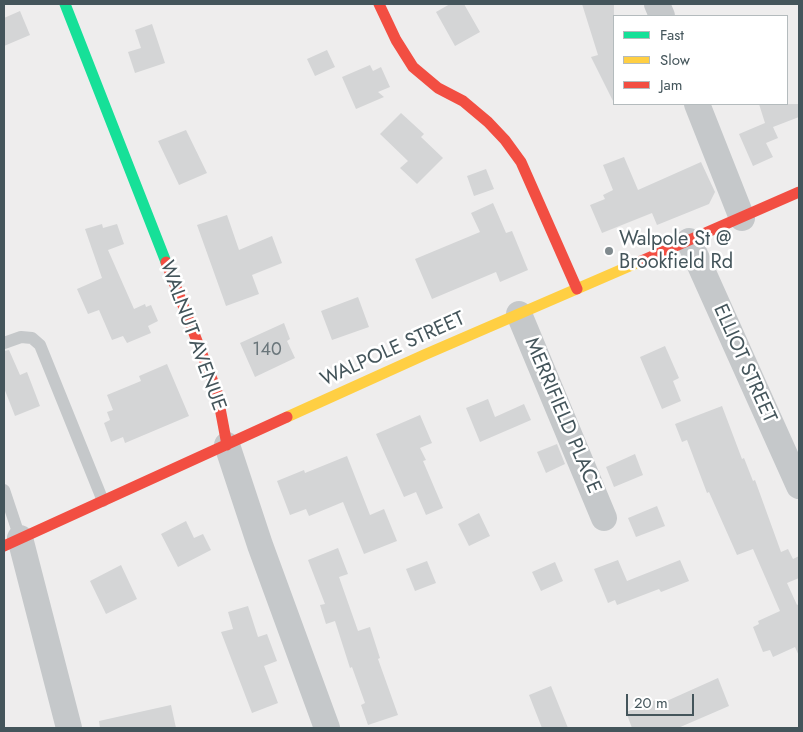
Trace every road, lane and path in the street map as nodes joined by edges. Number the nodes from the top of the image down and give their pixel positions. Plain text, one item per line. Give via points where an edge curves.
1 (65, 4) edge
2 (379, 4) edge
3 (696, 105) edge
4 (799, 192) edge
5 (742, 218) junction
6 (689, 241) junction
7 (577, 289) junction
8 (519, 314) junction
9 (4, 343) edge
10 (228, 444) junction
11 (799, 485) edge
12 (4, 490) edge
13 (103, 501) junction
14 (604, 518) dead end
15 (12, 542) edge
16 (69, 728) edge
17 (327, 728) edge

1 - 10 main road, WALNUT AVENUE via 217,392
2 - 7 main road via 413,66 438,88 463,101 488,122 521,162
3 - 5 street
4 - 5 main road, WALPOLE STREET
5 - 6 main road, WALPOLE STREET
6 - 7 main road, WALPOLE STREET
6 - 11 street, ELLIOT STREET
7 - 8 main road, WALPOLE STREET
8 - 10 main road, WALPOLE STREET
8 - 14 street, MERRIFIELD PLACE
9 - 13 lane via 21,337 32,338 40,346
10 - 13 main road, WALPOLE STREET
10 - 17 street, WALNUT AVENUE via 260,544
12 - 15 lane
13 - 15 main road, WALPOLE STREET
15 - 16 street

